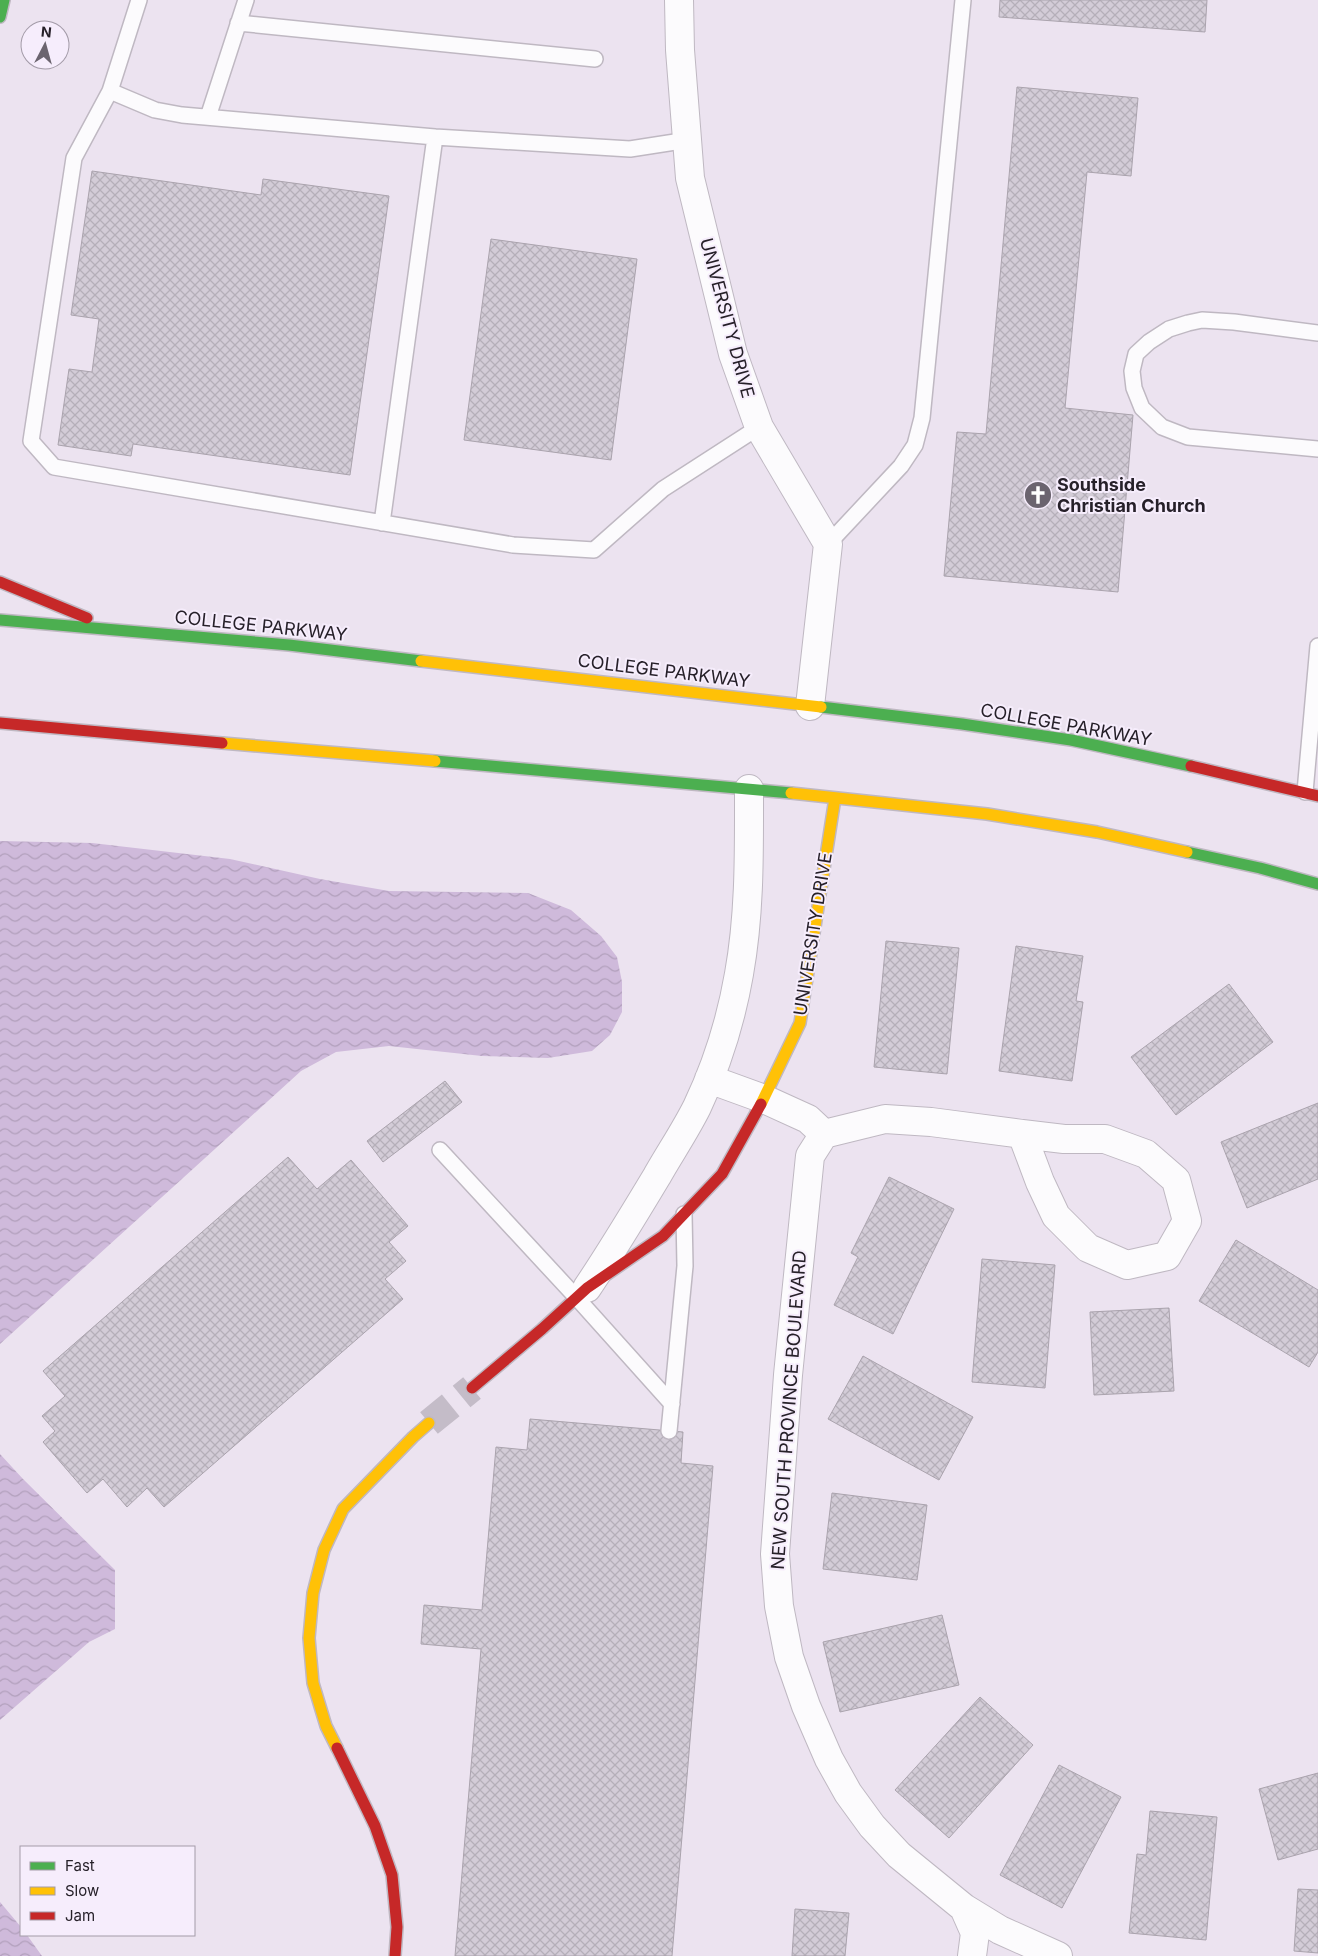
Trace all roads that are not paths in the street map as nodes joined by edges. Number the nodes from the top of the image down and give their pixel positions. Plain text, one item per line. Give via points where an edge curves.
1 (4, 0) edge
2 (139, 0) edge
3 (246, 0) edge
4 (679, 0) edge
5 (963, 0) edge
6 (0, 17) edge
7 (238, 23) junction
8 (595, 59) dead end
9 (110, 91) junction
10 (208, 117) junction
11 (435, 137) junction
12 (688, 140) junction
13 (1318, 333) edge
14 (759, 427) junction
15 (1318, 450) edge
16 (382, 523) junction
17 (828, 544) junction
18 (0, 582) edge
19 (0, 620) edge
20 (113, 629) junction
21 (1318, 646) edge
22 (810, 706) junction
23 (0, 723) edge
24 (749, 789) junction
25 (1312, 794) edge
26 (835, 798) junction
27 (1318, 884) edge
28 (708, 1079) junction
29 (764, 1099) junction
30 (824, 1134) junction
31 (1022, 1134) junction
32 (440, 1150) dead end
33 (684, 1214) junction
34 (581, 1293) junction
35 (472, 1388) tunnel mouth
36 (672, 1404) junction
37 (429, 1423) tunnel mouth
38 (669, 1431) dead end
39 (964, 1908) junction
40 (394, 1956) edge
41 (972, 1956) edge
42 (1058, 1956) edge

1 - 6 main road
2 - 9 lane
3 - 7 lane
4 - 12 street, UNIVERSITY DRIVE
5 - 17 lane via 922,418 915,445 901,466
7 - 8 lane
7 - 10 lane
9 - 10 lane via 155,110
9 - 16 lane via 74,158 31,441 54,467
10 - 11 lane
11 - 12 lane via 630,148
11 - 16 lane
12 - 14 street, UNIVERSITY DRIVE via 690,178 733,354
13 - 15 lane via 1202,320 1169,329 1149,342 1136,354 1132,371 1134,388 1142,408 1162,427 1188,437
14 - 16 lane via 663,489 594,550 513,545
14 - 17 street, UNIVERSITY DRIVE
17 - 22 street
18 - 20 main road
19 - 20 main road, COLLEGE PARKWAY
20 - 22 main road, COLLEGE PARKWAY via 289,645
21 - 25 lane
22 - 25 main road, COLLEGE PARKWAY via 1071,740
23 - 24 main road
24 - 26 main road
24 - 28 street, UNIVERSITY DRIVE via 748,890 743,949 730,1017
26 - 27 main road via 986,814 1097,832
26 - 29 main road, UNIVERSITY DRIVE via 800,1023
28 - 29 street
28 - 34 street, UNIVERSITY DRIVE via 697,1108 617,1243
29 - 30 street via 808,1119
29 - 33 main road, UNIVERSITY DRIVE via 722,1174
30 - 31 street via 885,1119
30 - 39 street, NEW SOUTH PROVINCE BOULEVARD via 810,1156 789,1365 775,1554 779,1606 789,1658 806,1706 828,1759 848,1793 899,1855
31 - 31 street via 1105,1140 1146,1154 1176,1180 1186,1221 1167,1256 1127,1265 1088,1248 1056,1216
32 - 34 lane
33 - 34 main road, UNIVERSITY DRIVE via 663,1236
33 - 36 lane via 685,1266
34 - 35 main road, UNIVERSITY DRIVE
34 - 36 lane
36 - 38 lane
37 - 40 main road via 343,1509 324,1550 313,1593 309,1638 314,1683 326,1726 376,1826 392,1875 397,1927
39 - 41 street, NEW SOUTH PROVINCE BOULEVARD via 975,1933
39 - 42 street via 1000,1930

